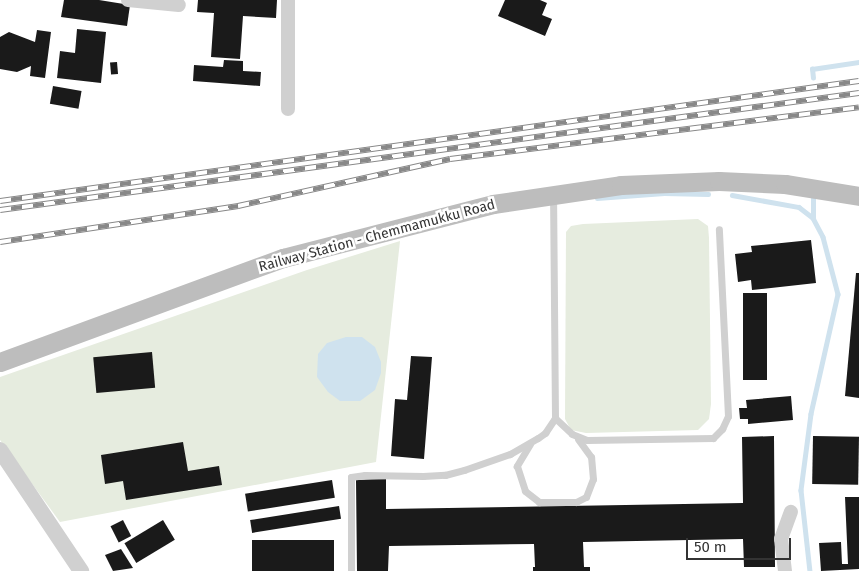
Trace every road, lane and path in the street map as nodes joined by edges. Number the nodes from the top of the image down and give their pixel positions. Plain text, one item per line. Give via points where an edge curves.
1 (128, 0) edge
2 (288, 0) edge
3 (179, 5) dead end
4 (288, 109) dead end
5 (553, 193) junction
6 (859, 196) edge
7 (718, 229) dead end
8 (0, 362) edge
9 (555, 418) junction
10 (578, 438) junction
11 (532, 442) junction
12 (0, 450) edge
13 (790, 512) dead end
14 (81, 571) edge
15 (351, 571) edge
16 (785, 571) edge

1 - 3 street
2 - 4 street
5 - 6 main road, Railway Station - Chemmamukku Road via 662,182 749,181
5 - 8 main road, Railway Station - Chemmamukku Road via 437,217 283,258
5 - 9 lane
7 - 10 lane via 728,416 722,429 713,438
9 - 10 lane
9 - 11 lane via 545,433
10 - 11 lane via 591,457 593,479 586,497 576,502 539,502 525,491 517,466
11 - 15 lane via 510,454 445,475 351,477
12 - 14 street
13 - 16 street via 781,539

